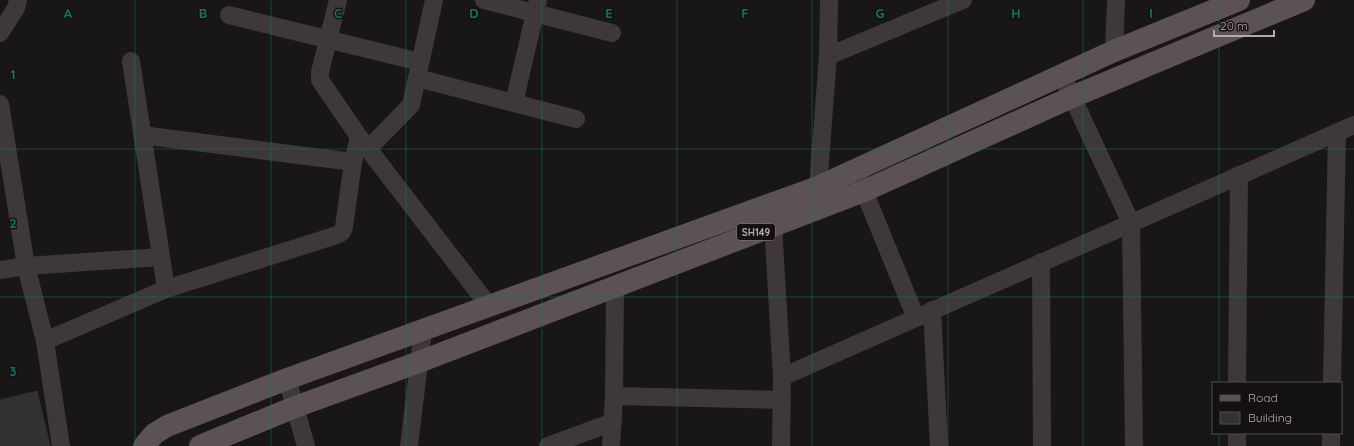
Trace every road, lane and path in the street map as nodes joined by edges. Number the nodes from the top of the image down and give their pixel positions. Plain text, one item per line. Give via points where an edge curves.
1 (18, 0) edge
2 (338, 0) edge
3 (434, 0) edge
4 (484, 0) edge
5 (829, 0) edge
6 (963, 0) edge
7 (1116, 0) edge
8 (1239, 0) edge
9 (1304, 0) edge
10 (537, 7) edge
11 (229, 15) dead end
12 (0, 33) edge
13 (612, 33) dead end
14 (328, 40) junction
15 (1114, 51) junction
16 (828, 56) junction
17 (131, 61) dead end
18 (419, 70) junction
19 (1062, 75) junction
20 (1072, 97) junction
21 (514, 103) junction
22 (0, 104) edge
23 (576, 119) dead end
24 (1354, 125) edge
25 (1337, 132) junction
26 (142, 135) junction
27 (364, 142) junction
28 (353, 162) junction
29 (855, 169) junction
30 (1239, 175) junction
31 (818, 187) junction
32 (864, 191) junction
33 (1132, 223) junction
34 (773, 225) junction
35 (162, 257) junction
36 (1041, 262) junction
37 (26, 266) junction
38 (0, 270) edge
39 (615, 286) junction
40 (166, 289) junction
41 (490, 306) junction
42 (924, 314) junction
43 (423, 330) junction
44 (45, 341) junction
45 (419, 362) junction
46 (782, 376) junction
47 (287, 379) junction
48 (1237, 382) edge
49 (1332, 382) edge
50 (614, 396) junction
51 (782, 400) junction
52 (295, 407) junction
53 (613, 422) junction
54 (1237, 434) edge
55 (1331, 434) edge
56 (61, 446) edge
57 (144, 446) edge
58 (200, 446) edge
59 (306, 446) edge
60 (409, 446) edge
61 (548, 446) edge
62 (611, 446) edge
63 (781, 446) edge
64 (939, 446) edge
65 (1042, 446) edge
66 (1134, 446) edge
67 (1237, 446) edge
68 (1331, 446) edge

1 - 12 street via 16,8
2 - 14 street
3 - 18 street
4 - 10 street
5 - 16 street
6 - 16 street
7 - 15 street
8 - 15 main road, SH149
9 - 20 main road, SH149
10 - 13 street
10 - 21 street
11 - 14 street
14 - 18 street
14 - 27 street via 320,80
15 - 19 main road, SH149
16 - 31 street
17 - 26 street
18 - 21 street
18 - 27 street via 411,105
19 - 20 street
19 - 29 main road, SH149
20 - 32 main road, SH149
20 - 33 street
21 - 23 street
22 - 37 street
24 - 25 street
25 - 30 street
25 - 49 street
26 - 28 street
26 - 35 street
27 - 28 street
27 - 41 street
28 - 40 street via 342,232
29 - 31 main road, SH149
29 - 32 street
30 - 33 street
30 - 48 street
31 - 41 main road, SH149
32 - 34 main road, SH149
32 - 42 street
33 - 36 street
33 - 66 street
34 - 39 main road, SH149
34 - 46 street
35 - 37 street
35 - 40 street
36 - 42 street
36 - 65 street
37 - 38 street
37 - 44 street
39 - 45 main road, SH149
39 - 50 street
40 - 44 street
41 - 43 main road, SH149
42 - 46 street
42 - 64 street
43 - 45 street
43 - 47 main road, SH149
44 - 56 street
45 - 52 main road, SH149
45 - 60 street
46 - 51 street
47 - 52 street
47 - 57 main road, SH149 via 167,426 154,434
50 - 51 street
50 - 53 street
51 - 63 street
52 - 58 main road, SH149
52 - 59 street
53 - 61 street
53 - 62 street
54 - 67 street
55 - 68 street

